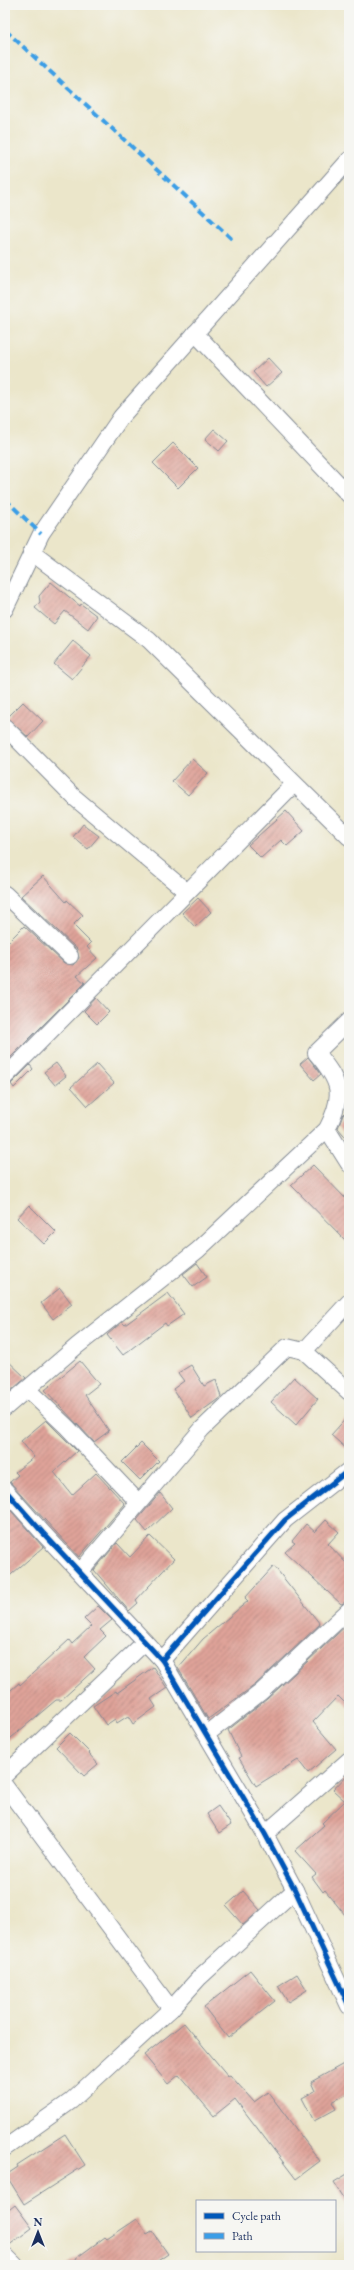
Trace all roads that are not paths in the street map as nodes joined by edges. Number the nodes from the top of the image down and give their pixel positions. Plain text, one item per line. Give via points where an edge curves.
1 (349, 160) edge
2 (195, 333) junction
3 (349, 495) edge
4 (31, 552) junction
5 (5, 609) edge
6 (5, 727) edge
7 (294, 784) junction
8 (349, 838) edge
9 (188, 892) junction
10 (5, 894) edge
11 (70, 956) dead end
12 (349, 1021) edge
13 (5, 1077) edge
14 (327, 1129) junction
15 (349, 1164) edge
16 (349, 1302) edge
17 (304, 1351) junction
18 (28, 1390) junction
19 (349, 1392) edge
20 (5, 1408) edge
21 (349, 1470) edge
22 (5, 1490) edge
23 (138, 1502) junction
24 (80, 1572) junction
25 (349, 1610) edge
26 (145, 1642) junction
27 (162, 1660) junction
28 (207, 1734) junction
29 (349, 1760) edge
30 (5, 1775) edge
31 (5, 1786) edge
32 (265, 1834) junction
33 (295, 1890) junction
34 (349, 2006) edge
35 (171, 2009) junction
36 (5, 2148) edge
37 (5, 2255) edge
38 (15, 2265) edge

1 - 2 street
2 - 3 street
2 - 4 street via 121,417
4 - 5 street
4 - 7 street via 149,640
6 - 9 street via 75,798
7 - 8 street
7 - 9 street
9 - 13 street
10 - 11 street
12 - 14 street via 316,1053 334,1074 339,1096 336,1112
14 - 15 street
14 - 18 street via 198,1250 77,1346
16 - 17 street
17 - 19 street
17 - 23 street via 287,1347 202,1429
18 - 20 street
18 - 23 street
21 - 27 street via 285,1520
22 - 24 street
23 - 24 street
24 - 26 street
25 - 28 street via 261,1692
26 - 27 street
26 - 30 street
27 - 28 street
28 - 32 street
29 - 32 street
31 - 35 street
32 - 33 street
33 - 34 street
33 - 35 street via 200,1976
35 - 36 street via 71,2101
37 - 38 street

